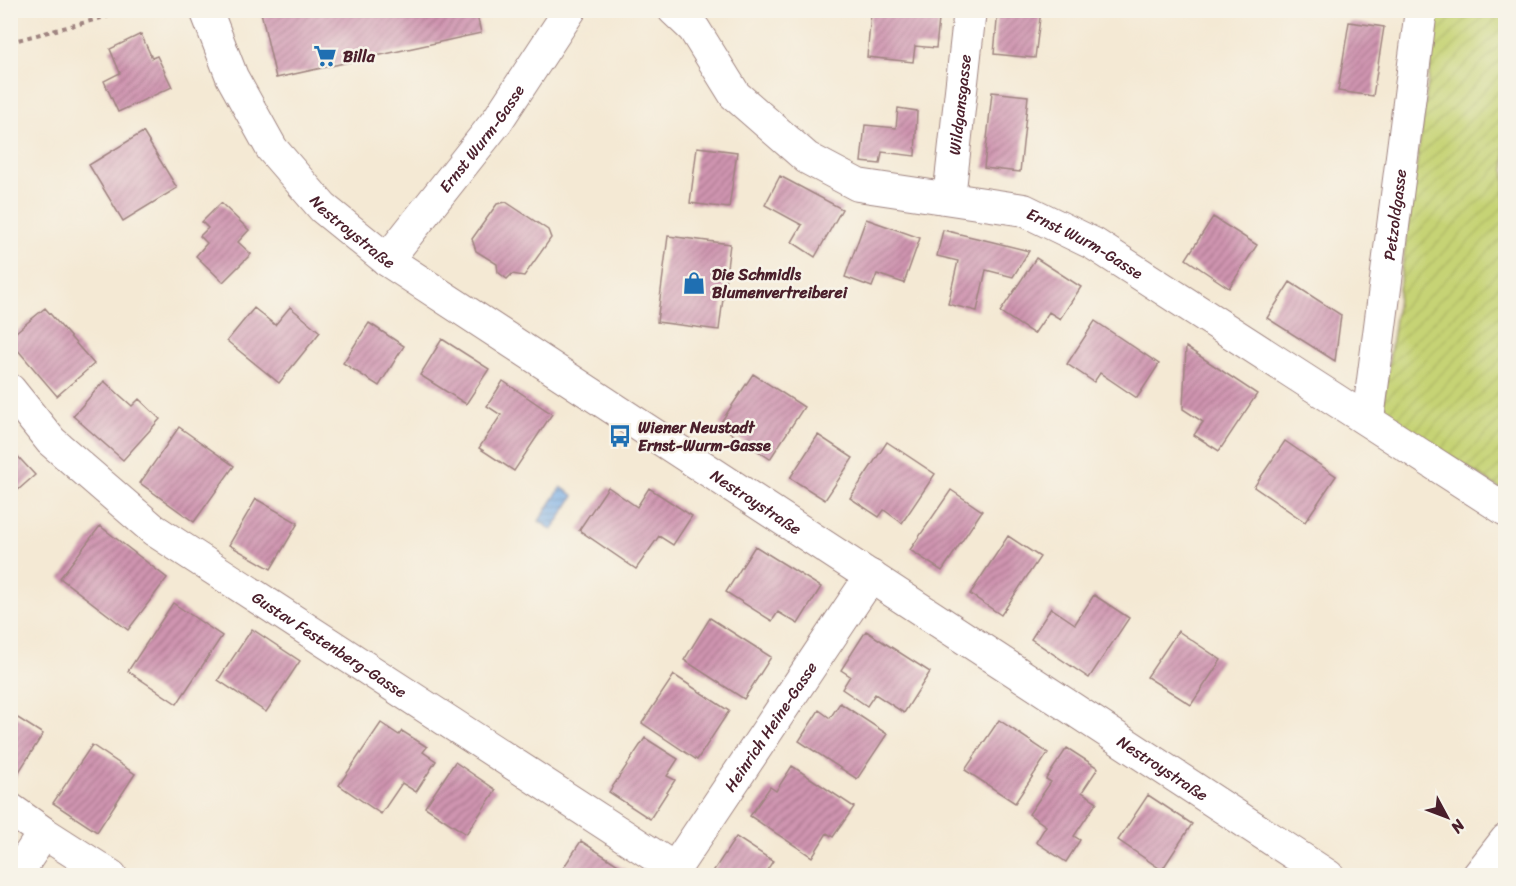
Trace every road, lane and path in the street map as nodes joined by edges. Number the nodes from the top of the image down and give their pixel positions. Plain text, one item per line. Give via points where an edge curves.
1 (132, 10) edge
2 (206, 10) edge
3 (570, 10) edge
4 (674, 10) edge
5 (969, 10) edge
6 (1421, 10) edge
7 (10, 42) edge
8 (949, 198) junction
9 (387, 260) junction
10 (10, 390) edge
11 (1368, 419) junction
12 (1506, 510) edge
13 (870, 576) junction
14 (10, 809) edge
15 (44, 833) junction
16 (1506, 840) edge
17 (673, 872) edge
18 (15, 876) edge
19 (111, 876) edge
20 (1328, 876) edge
21 (1478, 876) edge

1 - 7 path
2 - 9 street, Nestroystraße via 232,77 272,149 322,208
3 - 9 street, Ernst Wurm-Gasse via 497,121
4 - 8 street, Ernst Wurm-Gasse via 694,28 735,95 807,158 858,185
5 - 8 street, Wildgansgasse
6 - 11 street, Petzoldgasse
8 - 11 street, Ernst Wurm-Gasse via 1024,210 1094,244
9 - 13 street, Nestroystraße
10 - 17 street, Gustav Festenberg-Gasse via 51,441 154,530
11 - 12 street, Ernst Wurm-Gasse
13 - 17 street, Heinrich Heine-Gasse
13 - 20 street, Nestroystraße
14 - 15 street
15 - 18 street
15 - 19 street
16 - 21 street

